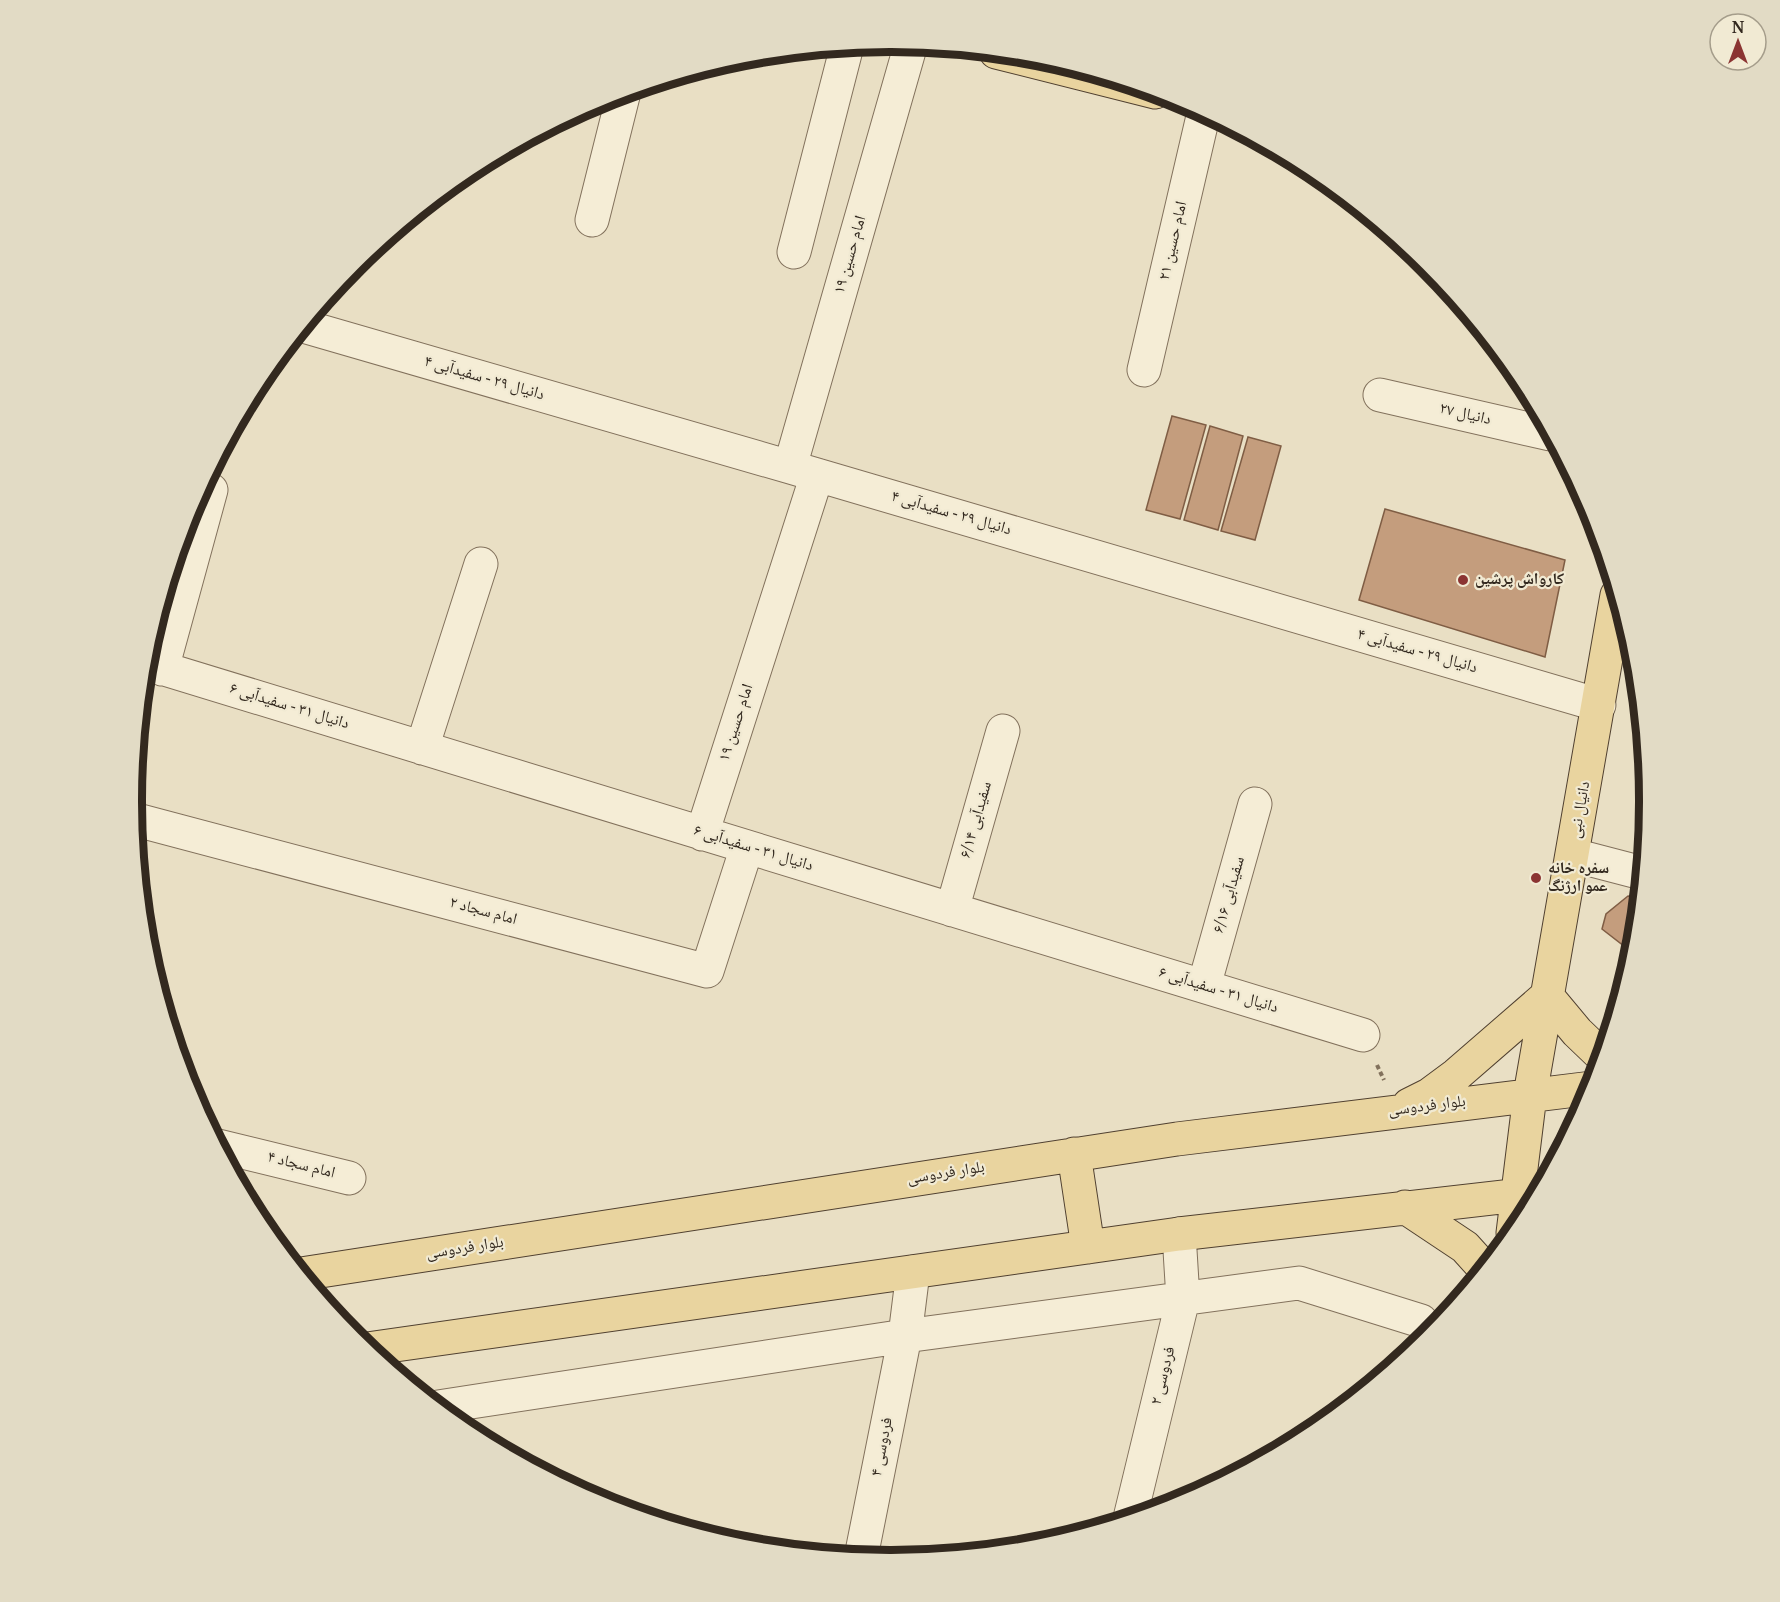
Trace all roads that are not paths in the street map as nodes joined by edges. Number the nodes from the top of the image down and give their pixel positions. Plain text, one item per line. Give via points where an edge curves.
1 (909, 53) edge
2 (845, 54) edge
3 (621, 102) edge
4 (1201, 121) edge
5 (592, 220) dead end
6 (794, 252) dead end
7 (310, 328) edge
8 (1144, 370) dead end
9 (1380, 395) dead end
10 (1541, 432) edge
11 (803, 471) junction
12 (210, 490) dead end
13 (481, 564) dead end
14 (1614, 612) edge
15 (154, 665) edge
16 (154, 666) edge
17 (1599, 705) junction
18 (1003, 731) dead end
19 (422, 748) junction
20 (1255, 804) dead end
21 (142, 821) edge
22 (702, 834) junction
23 (747, 847) junction
24 (1573, 855) junction
25 (1635, 871) edge
26 (952, 910) junction
27 (1204, 986) junction
28 (1547, 996) junction
29 (1363, 1035) road end
30 (1596, 1050) edge
31 (1581, 1089) edge
32 (1530, 1095) junction
33 (1398, 1111) junction
34 (228, 1148) edge
35 (1074, 1155) junction
36 (348, 1178) dead end
37 (1528, 1191) edge
38 (1526, 1194) edge
39 (1405, 1208) junction
40 (1179, 1234) junction
41 (1088, 1247) junction
42 (1479, 1263) edge
43 (913, 1272) junction
44 (309, 1273) edge
45 (1183, 1299) junction
46 (1421, 1321) dead end
47 (905, 1336) junction
48 (378, 1346) edge
49 (458, 1412) edge
50 (1132, 1510) edge
51 (863, 1549) edge

1 - 11 street, امام حسین ۱۹
2 - 6 street
3 - 5 street
4 - 8 street, امام حسین ۲۱
7 - 11 street, دانیال ۲۹ - سفیدآبی ۴
9 - 10 street, دانیال ۲۷
11 - 17 street, دانیال ۲۹ - سفیدآبی ۴
11 - 22 street, امام حسین ۱۹
12 - 15 street
13 - 19 street
14 - 17 main road, دانیال نبی
16 - 19 street, دانیال ۳۱ - سفیدآبی ۶
17 - 24 main road, دانیال نبی
18 - 26 street, سفیدآبی ۶/۱۴
19 - 22 street, دانیال ۳۱ - سفیدآبی ۶
20 - 27 street, سفیدآبی ۶/۱۶
21 - 23 street, امام سجاد ۲ via 707,971
22 - 23 street, دانیال ۳۱ - سفیدآبی ۶
23 - 26 street, دانیال ۳۱ - سفیدآبی ۶
24 - 25 street
24 - 28 main road, دانیال نبی
26 - 27 street, دانیال ۳۱ - سفیدآبی ۶
27 - 29 street, دانیال ۳۱ - سفیدآبی ۶
28 - 30 main road
28 - 32 main road, دانیال نبی
28 - 33 main road via 1456,1075 1430,1095
31 - 32 main road, بلوار فردوسی
32 - 33 main road, بلوار فردوسی
32 - 37 main road, دانیال نبی
33 - 35 main road, بلوار فردوسی
34 - 36 street, امام سجاد ۴
35 - 41 main road
35 - 44 main road, بلوار فردوسی
38 - 39 main road
39 - 40 main road
39 - 42 main road via 1465,1247
40 - 41 main road
40 - 45 street, فردوسی ۲
41 - 43 main road
43 - 47 street, فردوسی ۴
43 - 48 main road
45 - 46 street via 1299,1283
45 - 47 street
45 - 50 street, فردوسی ۲
47 - 49 street
47 - 51 street, فردوسی ۴

